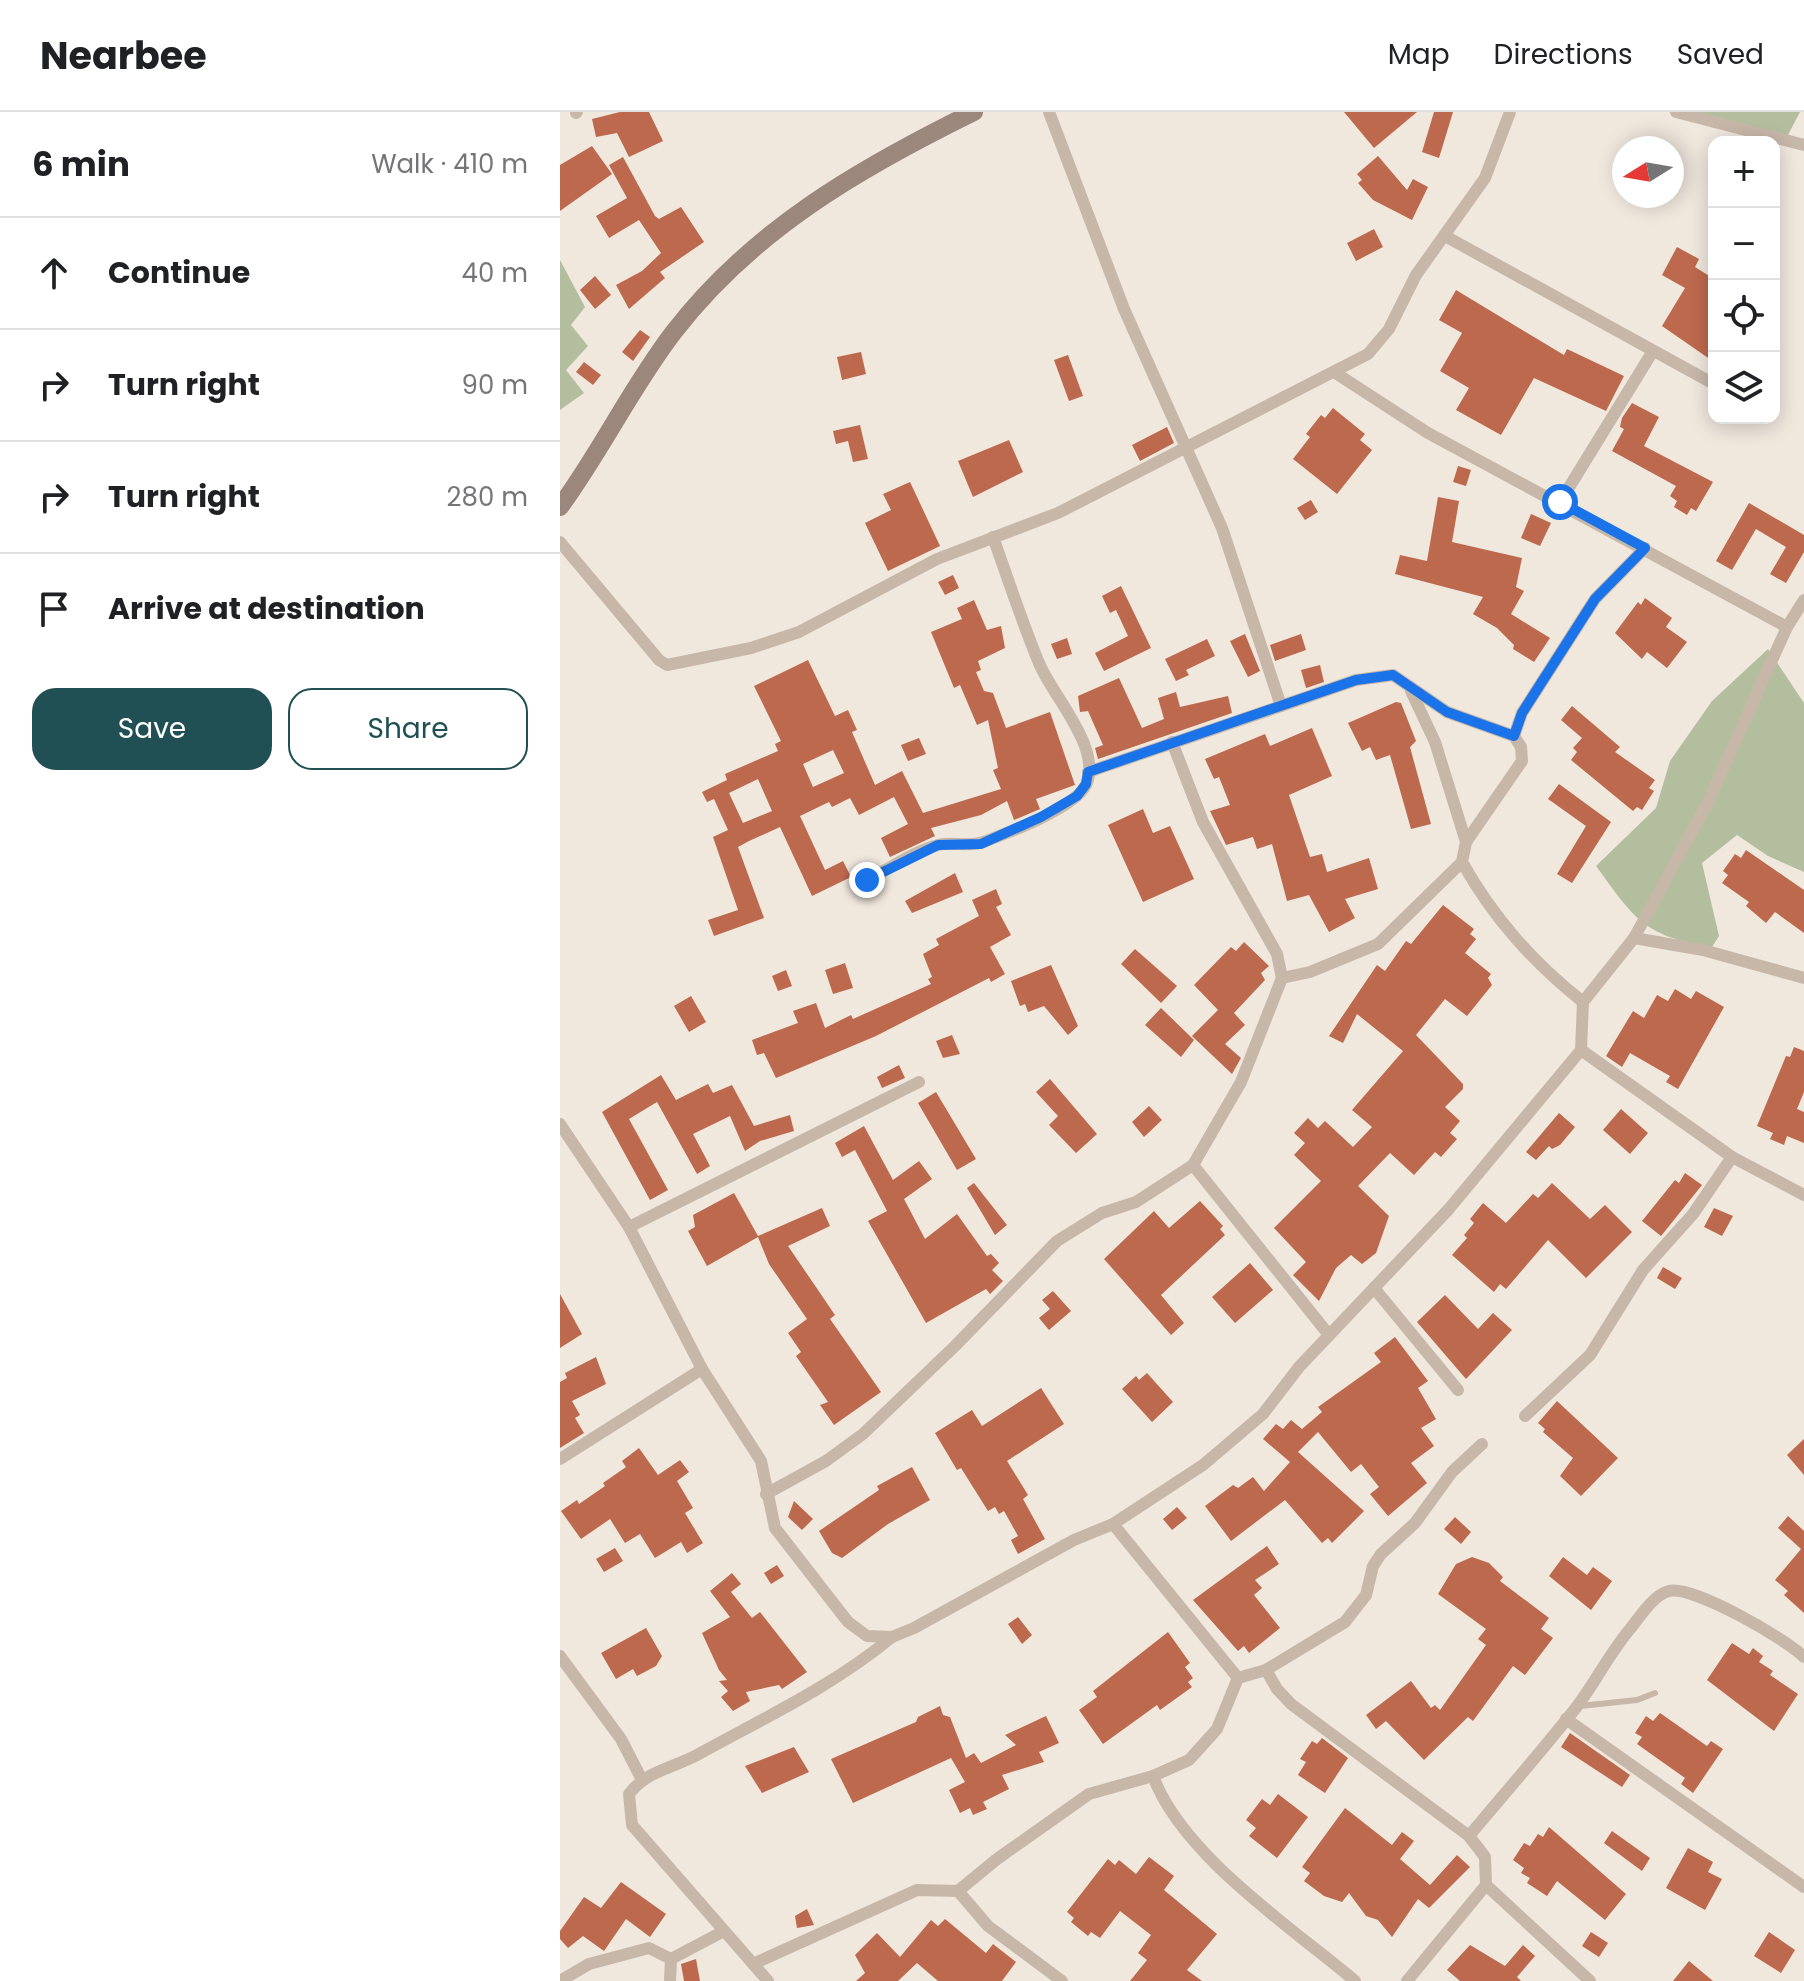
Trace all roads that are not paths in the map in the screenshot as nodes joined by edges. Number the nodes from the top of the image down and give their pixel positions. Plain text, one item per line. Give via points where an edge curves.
1 (974, 112) edge
2 (1049, 112) edge
3 (1510, 112) edge
4 (1676, 112) edge
5 (1804, 145) edge
6 (1445, 236) junction
7 (1653, 351) junction
8 (1334, 372) junction
9 (1708, 381) edge
10 (1186, 449) junction
11 (1560, 502) junction
12 (560, 507) edge
13 (993, 537) junction
14 (560, 542) edge
15 (1645, 548) junction
16 (1804, 600) edge
17 (1787, 627) junction
18 (1410, 688) junction
19 (1281, 706) junction
20 (1514, 736) junction
21 (1172, 742) junction
22 (1088, 772) junction
23 (1466, 842) junction
24 (1462, 862) junction
25 (867, 880) dead end
26 (1634, 938) junction
27 (1282, 978) junction
28 (1804, 978) edge
29 (1583, 1002) junction
30 (1581, 1050) junction
31 (919, 1082) dead end
32 (560, 1124) edge
33 (1732, 1157) junction
34 (1193, 1165) junction
35 (1804, 1195) edge
36 (629, 1227) junction
37 (1374, 1288) junction
38 (1329, 1335) junction
39 (702, 1369) junction
40 (1458, 1390) dead end
41 (1525, 1416) dead end
42 (1482, 1444) dead end
43 (560, 1459) edge
44 (766, 1494) junction
45 (1113, 1524) junction
46 (892, 1637) junction
47 (560, 1656) edge
48 (1804, 1657) edge
49 (1266, 1670) junction
50 (1238, 1678) junction
51 (1655, 1693) dead end
52 (1577, 1706) junction
53 (1566, 1719) junction
54 (1153, 1776) junction
55 (641, 1778) junction
56 (1469, 1836) junction
57 (1486, 1885) junction
58 (1804, 1887) edge
59 (958, 1891) junction
60 (724, 1931) junction
61 (671, 1959) junction
62 (753, 1964) junction
63 (560, 1981) edge
64 (670, 1981) edge
65 (768, 1981) edge
66 (1062, 1981) edge
67 (1355, 1981) edge
68 (1407, 1981) edge
69 (1590, 1981) edge

1 - 12 street via 835,186 727,270 671,335
2 - 10 street via 1097,244
3 - 6 street via 1485,178
4 - 5 street
6 - 7 street
6 - 8 street via 1416,275 1389,329 1368,354
7 - 9 street
7 - 11 street
8 - 10 street
8 - 11 street via 1428,433
10 - 13 street via 1058,513
10 - 19 street via 1222,528
11 - 15 street
13 - 14 street via 937,559 799,632 667,665
13 - 22 street via 1040,666 1073,715
15 - 17 street
15 - 20 street via 1595,599 1522,713
16 - 17 street
17 - 26 street via 1708,802
18 - 19 street via 1393,675 1381,676
18 - 20 street via 1447,712
18 - 23 street via 1435,742
19 - 21 street
20 - 23 street via 1522,761
21 - 22 street
21 - 27 street via 1203,822 1277,954
22 - 25 street via 1077,796 1041,817 981,844 938,845
23 - 24 street
24 - 27 street via 1378,944
24 - 29 street via 1525,952
26 - 28 street via 1703,950
26 - 29 street
27 - 34 street via 1241,1082
29 - 30 street
30 - 33 street
30 - 37 street via 1448,1210
31 - 36 street
32 - 36 street
33 - 35 street
33 - 41 street via 1693,1214 1643,1270 1590,1355
34 - 38 street
34 - 44 street via 1136,1202 1102,1213 1057,1241 863,1434
36 - 39 street
37 - 38 street
37 - 40 street
38 - 45 street via 1263,1414 1203,1465
39 - 43 street
39 - 44 street via 761,1461
42 - 49 street via 1452,1472 1415,1523 1381,1554 1366,1595 1345,1622
44 - 46 street via 775,1528 848,1622 867,1636
45 - 46 street
45 - 50 street
46 - 55 street via 849,1672 680,1764
47 - 55 street via 621,1739
48 - 52 street via 1756,1623 1684,1592 1669,1591 1645,1610 1613,1649
49 - 50 street
49 - 56 street via 1291,1704
50 - 54 street via 1217,1729 1189,1760
51 - 52 lane
52 - 53 street
53 - 56 street
53 - 58 street
54 - 59 street via 1089,1794
54 - 67 street via 1166,1808 1198,1849
55 - 60 street via 629,1794 632,1825
56 - 57 street via 1485,1857
57 - 68 street
57 - 69 street
59 - 62 street via 917,1890
59 - 66 street via 988,1926
60 - 61 street
60 - 62 street
61 - 63 street via 649,1948 589,1964
61 - 64 street
62 - 65 street

